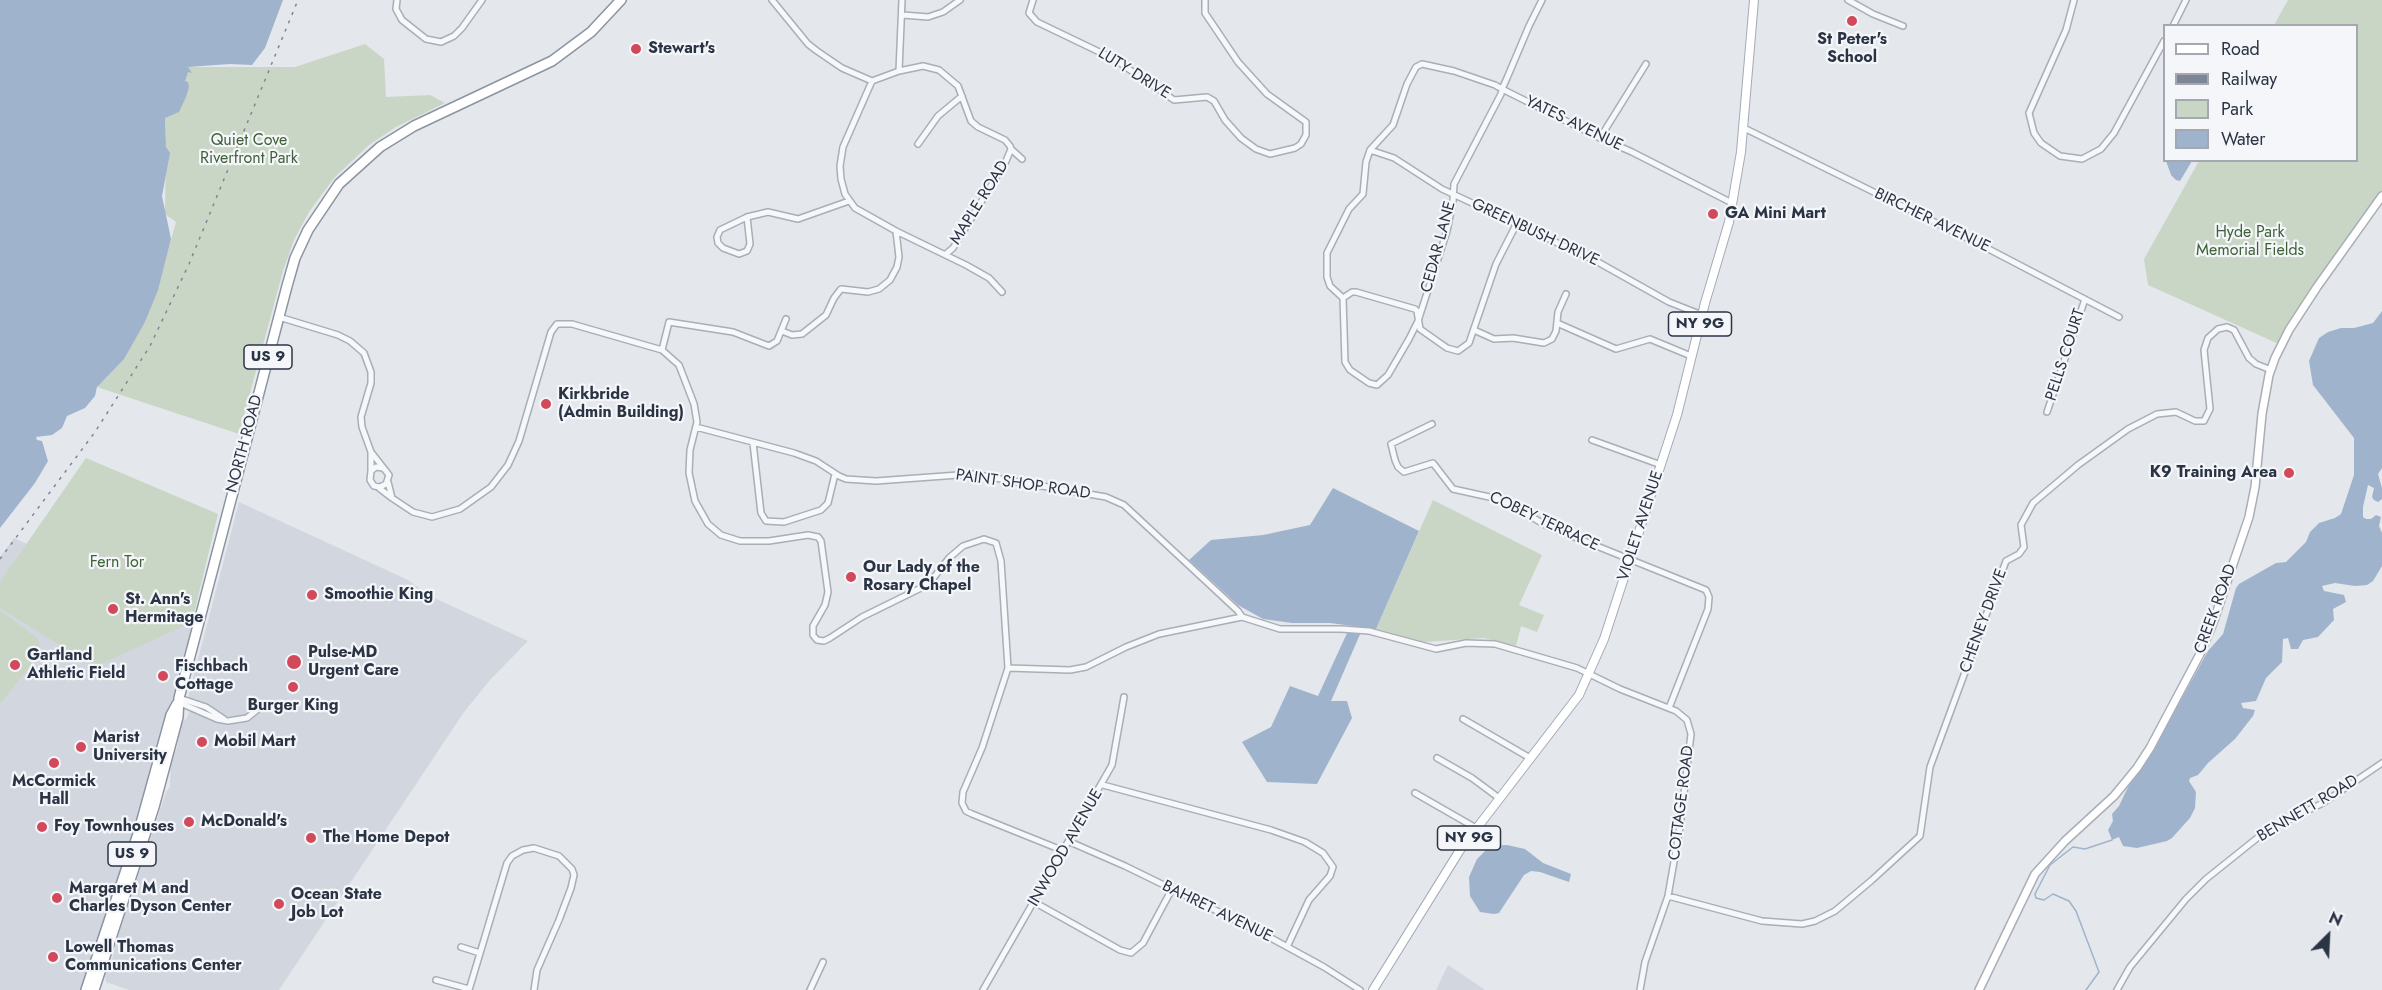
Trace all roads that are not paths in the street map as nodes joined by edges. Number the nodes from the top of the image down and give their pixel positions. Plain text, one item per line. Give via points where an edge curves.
1 (397, 0) edge
2 (482, 0) edge
3 (621, 0) edge
4 (772, 0) edge
5 (902, 0) edge
6 (960, 0) edge
7 (1034, 0) edge
8 (1205, 0) edge
9 (1542, 0) edge
10 (1754, 0) edge
11 (1848, 0) edge
12 (2074, 0) edge
13 (2186, 0) edge
14 (950, 3) edge
15 (903, 15) junction
16 (2174, 24) edge
17 (1903, 26) dead end
18 (2163, 43) edge
19 (1646, 64) dead end
20 (899, 71) junction
21 (872, 81) junction
22 (1502, 89) junction
23 (962, 96) junction
24 (1744, 128) junction
25 (1600, 138) junction
26 (918, 144) dead end
27 (1011, 150) junction
28 (1370, 150) junction
29 (1022, 159) dead end
30 (1454, 194) junction
31 (2382, 196) edge
32 (849, 201) junction
33 (1732, 203) junction
34 (747, 217) junction
35 (1516, 223) junction
36 (896, 231) junction
37 (946, 254) junction
38 (1002, 292) dead end
39 (1566, 294) dead end
40 (1342, 298) junction
41 (2085, 299) junction
42 (1702, 315) junction
43 (279, 317) junction
44 (2119, 317) dead end
45 (786, 319) dead end
46 (1418, 321) junction
47 (1557, 323) junction
48 (1474, 330) junction
49 (782, 331) junction
50 (662, 350) junction
51 (1691, 356) junction
52 (2271, 370) junction
53 (2047, 412) dead end
54 (1432, 424) dead end
55 (696, 427) junction
56 (1592, 440) dead end
57 (753, 443) junction
58 (371, 452) junction
59 (1661, 465) junction
60 (383, 468) junction
61 (371, 471) junction
62 (835, 474) junction
63 (388, 482) junction
64 (377, 487) junction
65 (392, 498) junction
66 (1630, 559) junction
67 (1242, 617) junction
68 (1008, 668) junction
69 (1590, 674) junction
70 (1124, 697) dead end
71 (179, 700) junction
72 (263, 705) dead end
73 (1669, 708) junction
74 (1463, 719) dead end
75 (1437, 758) dead end
76 (1530, 758) junction
77 (2382, 763) edge
78 (1103, 785) junction
79 (1415, 793) dead end
80 (1498, 798) junction
81 (1476, 828) junction
82 (1070, 842) junction
83 (1064, 851) junction
84 (1172, 889) junction
85 (1668, 896) junction
86 (1034, 902) junction
87 (461, 947) dead end
88 (1287, 947) junction
89 (480, 953) junction
90 (823, 962) dead end
91 (436, 980) dead end
92 (92, 989) edge
93 (469, 989) edge
94 (534, 990) edge
95 (810, 990) edge
96 (983, 990) edge
97 (1360, 990) edge
98 (1373, 990) edge
99 (1640, 990) edge
100 (1979, 990) edge
101 (2117, 990) edge

1 - 2 street via 396,9 402,20 426,39 441,42 462,28
3 - 43 highway, NORTH ROAD / US 9 via 597,27 538,69 393,137 368,156 324,203 304,237
4 - 21 street via 808,44 842,68
5 - 15 street
6 - 14 street
7 - 8 street, LUTY DRIVE via 1029,13 1036,22 1114,59 1174,100 1207,97 1243,141 1256,149 1270,154 1295,148 1306,135 1306,122 1267,94 1238,63 1205,13
9 - 22 street
10 - 24 main road, VIOLET AVENUE / NY 9G
11 - 17 street
12 - 18 street via 2066,30 2029,113 2034,134 2060,156 2082,159 2101,149 2114,133
13 - 16 street
14 - 15 street via 943,12 928,17
15 - 20 street
19 - 25 street
20 - 21 street
20 - 23 street via 923,66 939,70 954,80
21 - 32 street via 841,157 841,179
22 - 25 street, YATES AVENUE
22 - 28 street, YATES AVENUE via 1429,65 1416,67 1393,125
22 - 30 street, CEDAR LANE via 1454,184
23 - 26 street via 938,116
23 - 27 street via 971,121 1005,140
24 - 33 main road, VIOLET AVENUE / NY 9G
24 - 41 street, BIRCHER AVENUE
25 - 33 street, YATES AVENUE
27 - 29 street
27 - 37 street, MAPLE ROAD
28 - 30 street, GREENBUSH DRIVE via 1394,158
28 - 40 street via 1363,194 1349,209 1327,253 1327,277
30 - 35 street, GREENBUSH DRIVE
30 - 46 street, CEDAR LANE via 1447,231
31 - 52 street, CREEK ROAD via 2289,330
32 - 34 street via 798,219 768,212
32 - 36 street
33 - 42 main road, VIOLET AVENUE / NY 9G
34 - 34 street via 720,230 717,237 723,248 739,254 747,251
35 - 42 street, GREENBUSH DRIVE
35 - 48 street via 1496,264
36 - 37 street
36 - 49 street via 897,267 891,280 868,292 841,290 826,315 802,334
37 - 38 street via 989,278
39 - 47 street
40 - 46 street via 1356,292 1415,309
40 - 46 street, CEDAR LANE via 1345,362 1350,370 1374,385 1384,380
41 - 44 street, BIRCHER AVENUE
41 - 53 street, PELLS COURT
42 - 51 main road, VIOLET AVENUE / NY 9G
43 - 58 street via 338,335 364,353 371,383 361,417
43 - 71 highway, NORTH ROAD / US 9
45 - 49 street
46 - 48 street via 1420,329 1452,351 1466,347
47 - 48 street via 1552,339 1540,344 1514,338 1494,339
47 - 51 street via 1616,349 1650,339
49 - 50 street via 769,346 733,332 669,322
50 - 55 street via 683,373 694,404
50 - 65 street via 572,324 557,324 551,332 519,441 508,465 491,487 460,509 432,517 413,512
51 - 59 main road, VIOLET AVENUE / NY 9G
52 - 85 street, CHENEY DRIVE via 2249,358 2234,330 2217,329 2204,350 2210,409 2204,421 2172,411 2149,417 2078,465 2033,503 2022,525 2024,547 2006,561 1930,767 1920,836 1872,880 1835,911 1802,924 1762,921
52 - 100 street, CREEK ROAD via 2249,517 2200,654 2137,768 2035,874
54 - 66 street, COBEY TERRACE via 1391,444 1401,471 1406,473 1433,463 1454,489 1503,500 1547,526
55 - 57 street, PAINT SHOP ROAD
55 - 68 street via 689,456 691,486 698,508 712,528 740,540 769,541 808,535 821,541 828,592 813,626 815,638 827,640 869,613 923,587 958,550 988,538 1000,552
56 - 59 street
57 - 62 street, PAINT SHOP ROAD via 811,459
57 - 62 street via 761,513 766,521 784,522 821,510 828,502
58 - 60 street
58 - 61 street
59 - 66 main road, VIOLET AVENUE / NY 9G
60 - 61 street
60 - 63 street via 388,472
61 - 64 street via 370,480
62 - 67 street, PAINT SHOP ROAD via 869,481 972,474 1106,497 1124,505
63 - 64 street
63 - 65 street
64 - 65 street
66 - 69 main road, VIOLET AVENUE / NY 9G
66 - 73 street via 1708,593 1708,609
67 - 68 street via 1159,634 1086,667
67 - 69 street, COTTAGE ROAD via 1280,629 1341,628 1370,632 1437,649 1485,642
68 - 83 street via 963,792 963,806 972,814
69 - 73 street, COTTAGE ROAD
69 - 76 main road, VIOLET AVENUE / NY 9G via 1572,705
70 - 78 street, INWOOD AVENUE via 1116,753
71 - 72 street via 225,720 247,718
71 - 92 highway, NORTH ROAD / US 9 via 152,815
73 - 85 street, COTTAGE ROAD via 1685,718 1691,738
74 - 76 street
75 - 80 street
76 - 80 main road, VIOLET AVENUE / NY 9G
77 - 101 street, BENNETT ROAD via 2323,802 2266,831 2211,874 2130,967
78 - 82 street, INWOOD AVENUE
78 - 88 street via 1271,830 1323,853 1333,867 1330,876 1309,900
79 - 81 street
80 - 81 main road, VIOLET AVENUE / NY 9G
81 - 98 main road, VIOLET AVENUE / NY 9G
82 - 83 street, INWOOD AVENUE
82 - 84 street, BAHRET AVENUE
83 - 86 street, INWOOD AVENUE
84 - 86 street via 1143,943 1131,953
84 - 88 street, BAHRET AVENUE
85 - 99 street, COTTAGE ROAD via 1645,962
86 - 96 street, INWOOD AVENUE
87 - 89 street
88 - 97 street, BAHRET AVENUE
89 - 93 street
89 - 94 street via 512,856 534,848 565,861 574,875 571,888 537,970
90 - 95 street
91 - 93 street

